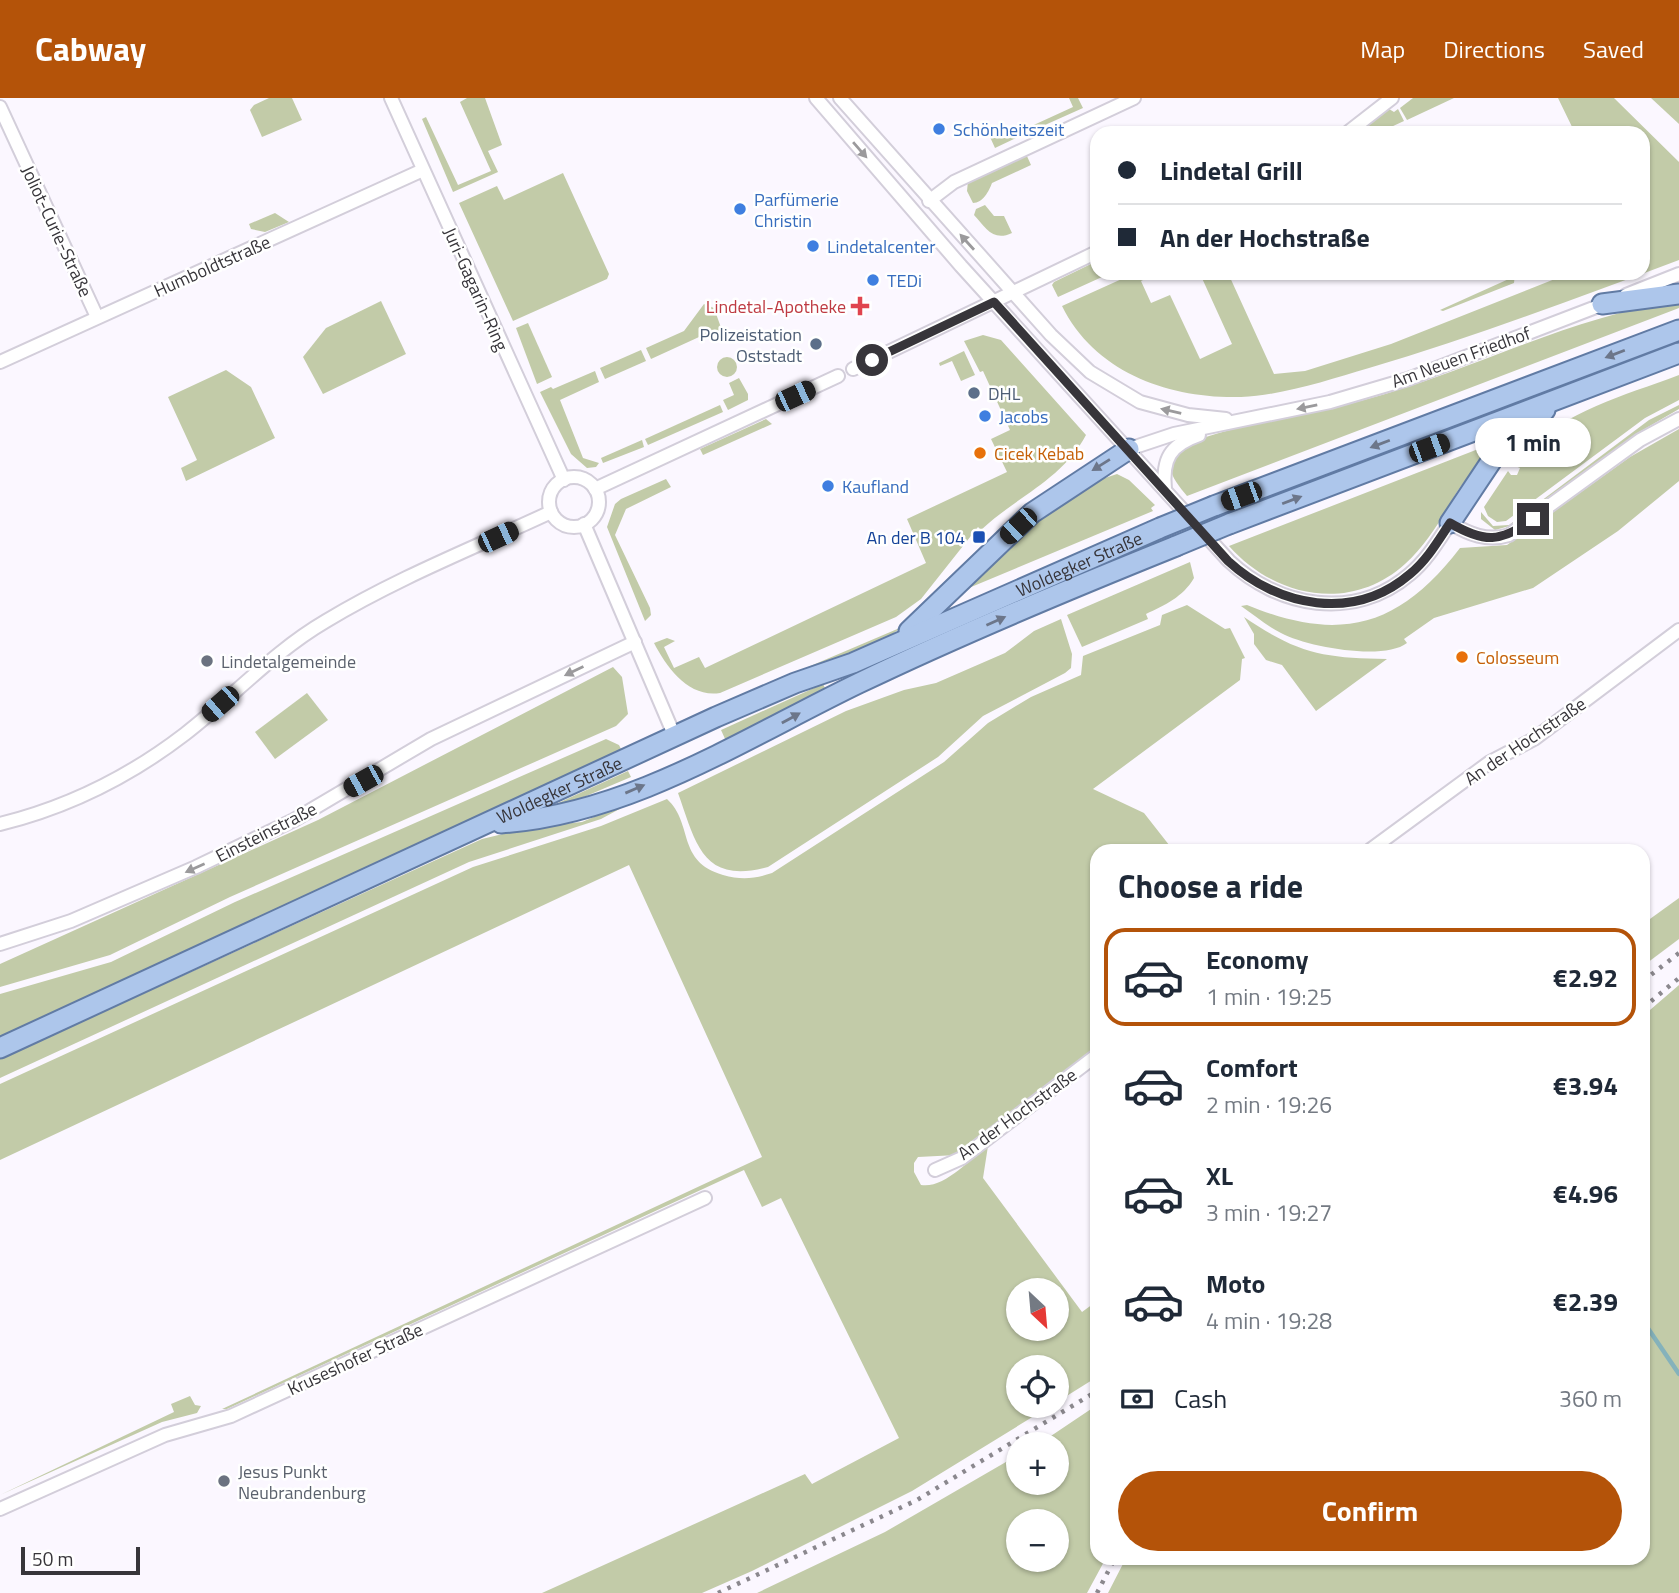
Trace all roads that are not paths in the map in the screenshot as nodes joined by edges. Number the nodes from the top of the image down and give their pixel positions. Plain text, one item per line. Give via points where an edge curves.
1 (391, 98) edge
2 (816, 98) edge
3 (1134, 98) edge
4 (1392, 98) edge
5 (843, 99) edge
6 (0, 107) edge
7 (1356, 126) edge
8 (423, 170) junction
9 (929, 201) junction
10 (1090, 255) edge
11 (1679, 274) edge
12 (1013, 293) junction
13 (1679, 294) edge
14 (994, 302) junction
15 (1602, 304) junction
16 (97, 317) junction
17 (1679, 330) edge
18 (1679, 353) edge
19 (0, 362) edge
20 (853, 369) dead end
21 (838, 376) dead end
22 (1559, 398) junction
23 (1679, 419) edge
24 (1238, 420) junction
25 (1129, 449) junction
26 (564, 480) junction
27 (595, 489) junction
28 (1165, 489) junction
29 (551, 512) junction
30 (1450, 523) junction
31 (584, 524) junction
32 (1679, 630) edge
33 (635, 642) junction
34 (898, 642) junction
35 (675, 737) junction
36 (689, 767) junction
37 (0, 824) edge
38 (489, 824) junction
39 (1378, 844) edge
40 (0, 944) edge
41 (0, 1048) edge
42 (1090, 1060) edge
43 (935, 1170) dead end
44 (705, 1198) dead end
45 (0, 1509) edge

1 - 8 street, Juri-Gagarin-Ring
2 -> 14 street
3 - 9 street via 954,182
4 - 7 street
5 - 9 street
6 - 16 street, Joliot-Curie-Straße
8 - 16 street, Humboldtstraße
8 - 26 street, Juri-Gagarin-Ring
12 -> 9 street
10 - 12 street
11 - 15 street, Am Neuen Friedhof
12 - 14 street
24 -> 12 street via 1166,411 1122,394 1072,356
13 - 15 main road
14 - 20 street
14 - 25 street
15 -> 24 street, Am Neuen Friedhof via 1408,379 1330,402
16 - 19 street, Humboldtstraße
17 -> 34 main road, Woldegker Straße, bridge via 1214,506
18 - 22 main road, Woldegker Straße
21 - 27 street
22 - 30 main road via 1498,451
36 -> 22 main road, Woldegker Straße, bridge via 963,635 1176,545
23 - 30 street via 1640,440 1509,535 1480,536
24 - 25 street
24 - 28 street via 1178,444 1165,462
25 - 28 street
25 -> 34 main road via 1031,513
26 - 27 street via 582,479
26 - 29 street via 551,492
27 - 31 street via 597,511
28 - 30 street via 1243,574 1272,593 1307,603 1353,600 1396,584 1422,563
29 - 31 street via 566,526
29 - 37 street via 326,621 264,664 187,733 118,780 56,808
31 - 33 street
32 - 39 street, An der Hochstraße via 1534,739 1490,762
33 - 35 street
33 -> 40 street, Einsteinstraße via 431,739 294,820 196,867 71,921
34 - 35 main road, Woldegker Straße
35 - 36 main road
35 - 38 main road, Woldegker Straße
38 -> 36 main road, Woldegker Straße via 540,820 581,810
38 - 41 main road, Woldegker Straße
42 - 43 street, An der Hochstraße via 962,1158
44 - 45 street, Kruseshofer Straße via 231,1416 165,1436

